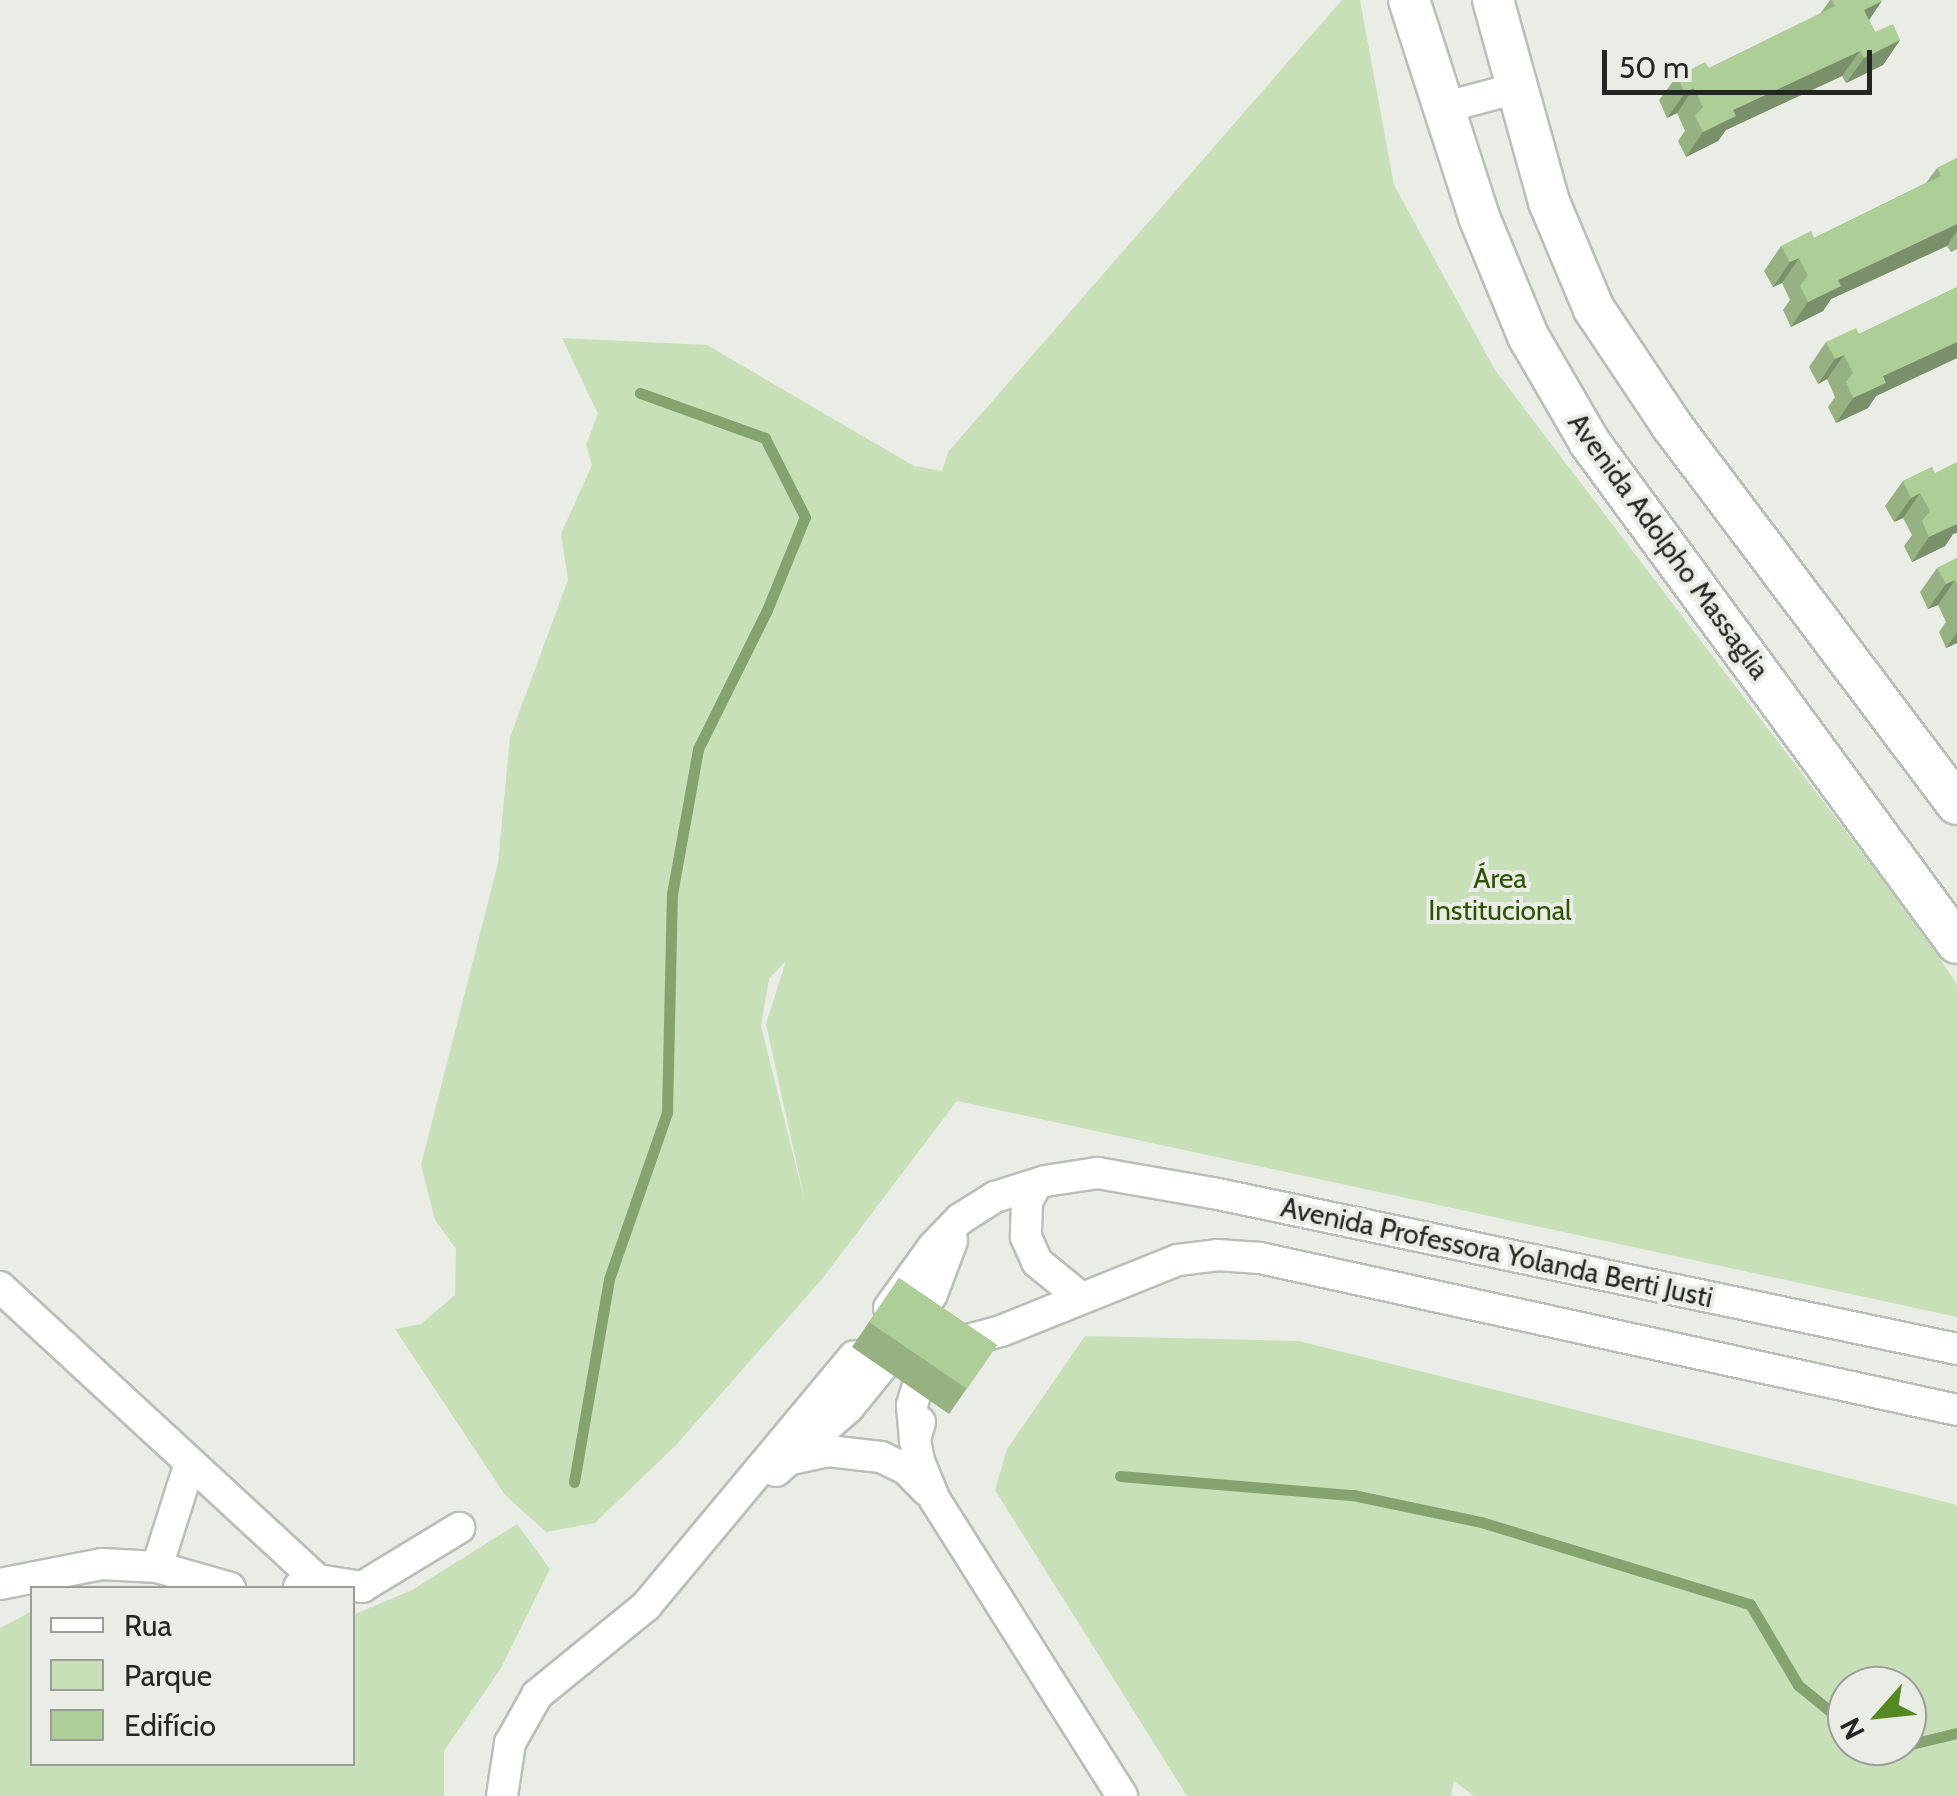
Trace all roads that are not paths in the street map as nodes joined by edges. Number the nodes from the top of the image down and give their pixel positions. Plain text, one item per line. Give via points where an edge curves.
1 (1409, 0) edge
2 (1493, 0) edge
3 (1517, 88) junction
4 (1442, 108) junction
5 (1957, 804) edge
6 (1957, 943) edge
7 (1036, 1184) junction
8 (960, 1219) junction
9 (0, 1288) edge
10 (1080, 1298) junction
11 (889, 1308) edge
12 (1001, 1331) junction
13 (1957, 1348) edge
14 (854, 1356) dead end
15 (965, 1360) edge
16 (932, 1402) dead end
17 (1957, 1410) edge
18 (917, 1450) junction
19 (789, 1460) junction
20 (190, 1462) junction
21 (935, 1500) junction
22 (709, 1526) junction
23 (459, 1528) dead end
24 (158, 1568) junction
25 (0, 1584) edge
26 (307, 1584) edge
27 (223, 1586) edge
28 (344, 1586) edge
29 (355, 1587) edge
30 (502, 1796) edge
31 (1122, 1796) edge

1 - 4 main road, Avenida Adolpho Massaglia
2 - 3 main road
3 - 4 street
3 - 5 main road via 1549,202 1594,309 1672,426
4 - 6 main road, Avenida Adolpho Massaglia via 1528,336 1590,443
7 - 8 street, Avenida Professora Yolanda Berti Justi via 995,1197
7 - 10 street via 1026,1237 1038,1262
7 - 13 street, Avenida Professora Yolanda Berti Justi via 1098,1173 1213,1193
8 - 11 street, Avenida Professora Yolanda Berti Justi
8 - 19 street via 932,1294 897,1348 849,1407
9 - 20 street
10 - 12 street, Avenida Professora Yolanda Berti Justi
10 - 17 street, Avenida Professora Yolanda Berti Justi via 1178,1260 1260,1258
12 - 15 street
12 - 18 street via 957,1343 926,1365 912,1406
14 - 22 street
16 - 18 street
18 - 21 street
19 - 21 street via 828,1451 881,1457 906,1469
19 - 22 street
20 - 24 street
20 - 26 street
21 - 31 street
22 - 30 street via 646,1606 537,1695 510,1743
23 - 29 street
24 - 25 street via 102,1564
24 - 27 street
26 - 28 street

